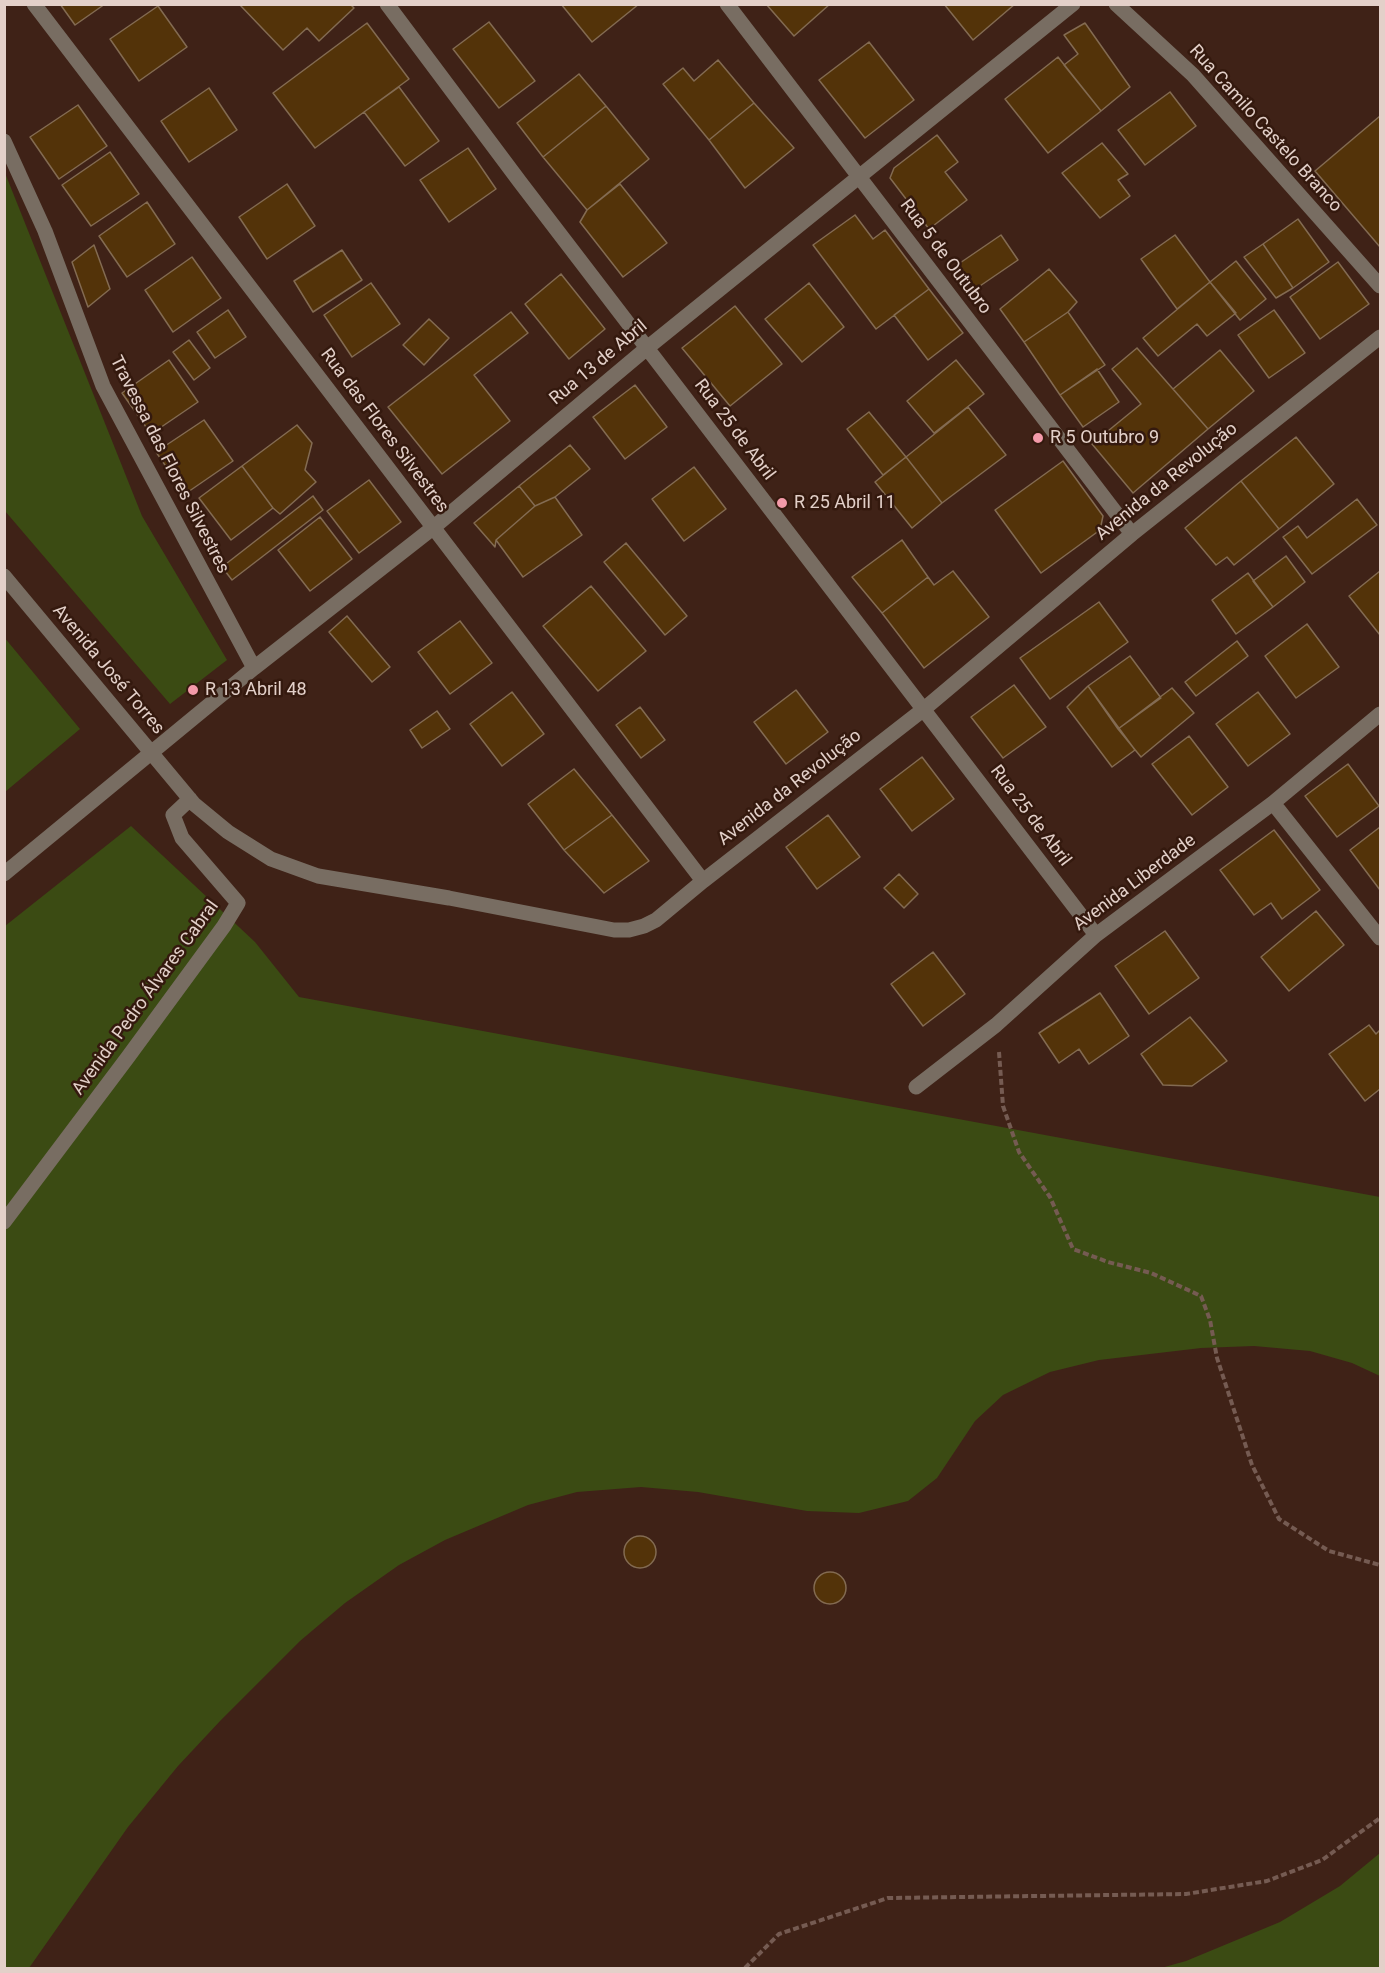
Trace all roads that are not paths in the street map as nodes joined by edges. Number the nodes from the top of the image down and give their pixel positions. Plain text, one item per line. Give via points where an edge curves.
1 (34, 4) edge
2 (387, 4) edge
3 (727, 4) edge
4 (1073, 4) edge
5 (1116, 4) edge
6 (4, 141) edge
7 (858, 176) junction
8 (1380, 285) edge
9 (1380, 337) edge
10 (647, 348) junction
11 (434, 527) junction
12 (1132, 534) junction
13 (4, 576) edge
14 (254, 668) junction
15 (924, 709) junction
16 (1380, 714) edge
17 (151, 753) junction
18 (190, 799) junction
19 (1273, 803) junction
20 (4, 874) edge
21 (703, 881) junction
22 (1096, 935) junction
23 (1380, 938) edge
24 (916, 1087) dead end
25 (4, 1222) edge

1 - 11 street, Rua das Flores Silvestres
2 - 10 street, Rua 25 de Abril
3 - 7 street, Rua 5 de Outubro
4 - 7 street, Rua 13 de Abril
5 - 8 street, Rua Camilo Castelo Branco via 1193,75
6 - 14 street, Travessa das Flores Silvestres via 45,231 103,386
7 - 10 street, Rua 13 de Abril
7 - 12 street, Rua 5 de Outubro
9 - 12 street, Avenida da Revolução
10 - 11 street, Rua 13 de Abril
10 - 15 street, Rua 25 de Abril
11 - 14 street, Rua 13 de Abril
11 - 21 street, Rua das Flores Silvestres
12 - 15 street, Avenida da Revolução
13 - 17 street, Avenida José Torres
14 - 17 street, Rua 13 de Abril
15 - 21 street, Avenida da Revolução
15 - 22 street, Rua 25 de Abril
16 - 19 street, Avenida Liberdade
17 - 18 street, Avenida da Revolução
17 - 20 street, Avenida José Torres
18 - 21 street, Avenida da Revolução via 228,832 271,859 318,876 614,930 644,927
18 - 25 street, Avenida Pedro Álvares Cabral via 173,815 182,838 238,903
19 - 22 street, Avenida Liberdade
19 - 23 street
22 - 24 street, Avenida Liberdade via 996,1025

